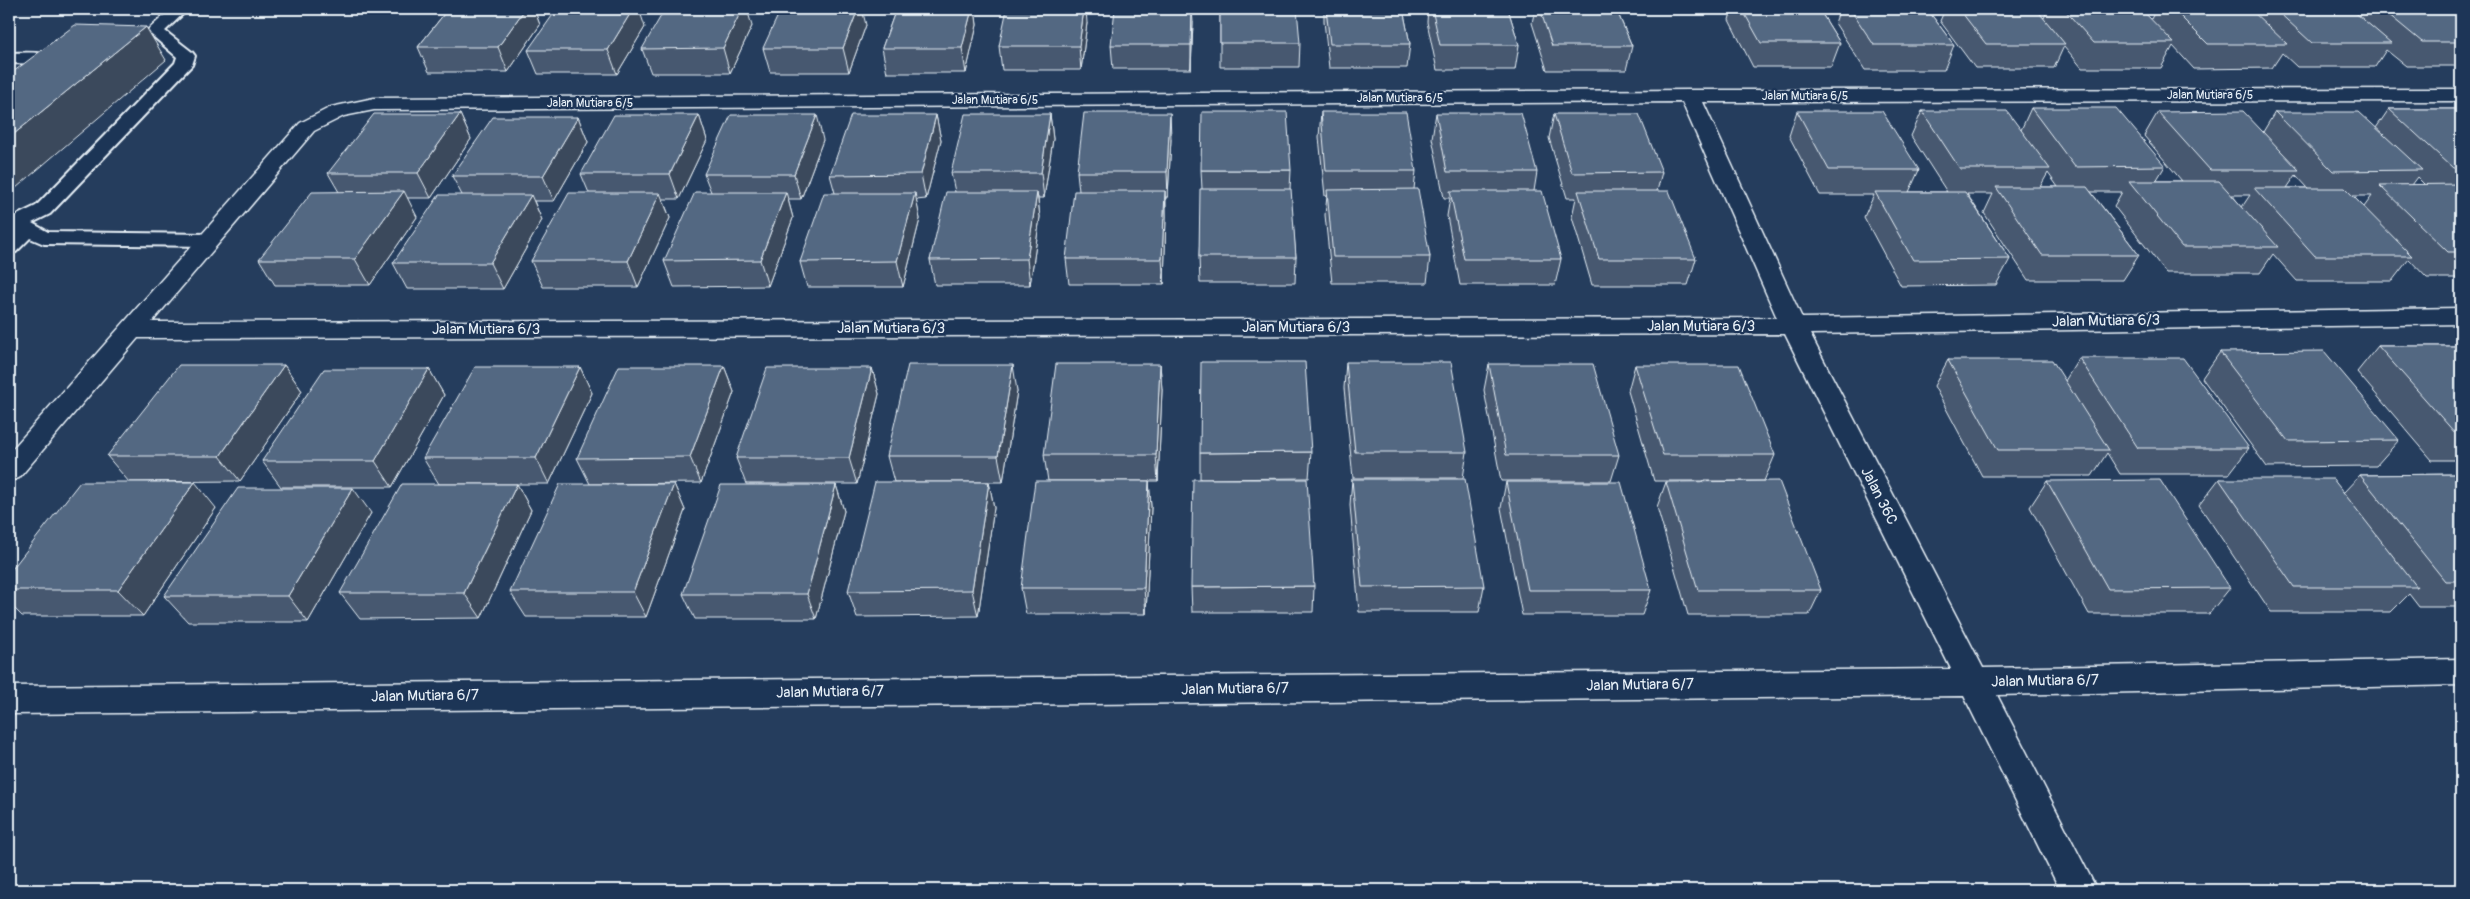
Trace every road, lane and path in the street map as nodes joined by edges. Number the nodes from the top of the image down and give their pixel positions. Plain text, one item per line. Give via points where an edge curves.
1 (180, 9) edge
2 (155, 31) junction
3 (137, 37) edge
4 (9, 58) edge
5 (72, 60) edge
6 (54, 66) junction
7 (2461, 95) edge
8 (1690, 96) junction
9 (9, 108) edge
10 (18, 226) edge
11 (210, 240) junction
12 (9, 248) edge
13 (2461, 316) edge
14 (1793, 326) junction
15 (131, 330) junction
16 (9, 471) edge
17 (2461, 672) edge
18 (1972, 682) junction
19 (9, 700) edge
20 (2079, 890) edge

1 - 2 lane
2 - 3 lane
2 - 10 lane via 186,56 183,65 43,210
4 - 6 lane via 46,59
5 - 6 lane
6 - 9 lane via 44,79
7 - 8 street, Jalan Mutiara 6/5
8 - 11 street, Jalan Mutiara 6/5 via 374,104 338,111 307,127
8 - 14 street, Jalan 36C
10 - 11 lane via 44,238
10 - 12 lane
11 - 15 street, Jalan Mutiara 6/5
13 - 14 street, Jalan Mutiara 6/3
14 - 15 street, Jalan Mutiara 6/3
14 - 18 street, Jalan 36C
15 - 16 street, Jalan Mutiara 6/5
17 - 18 street, Jalan Mutiara 6/7
18 - 19 street, Jalan Mutiara 6/7
18 - 20 street, Jalan 36C

